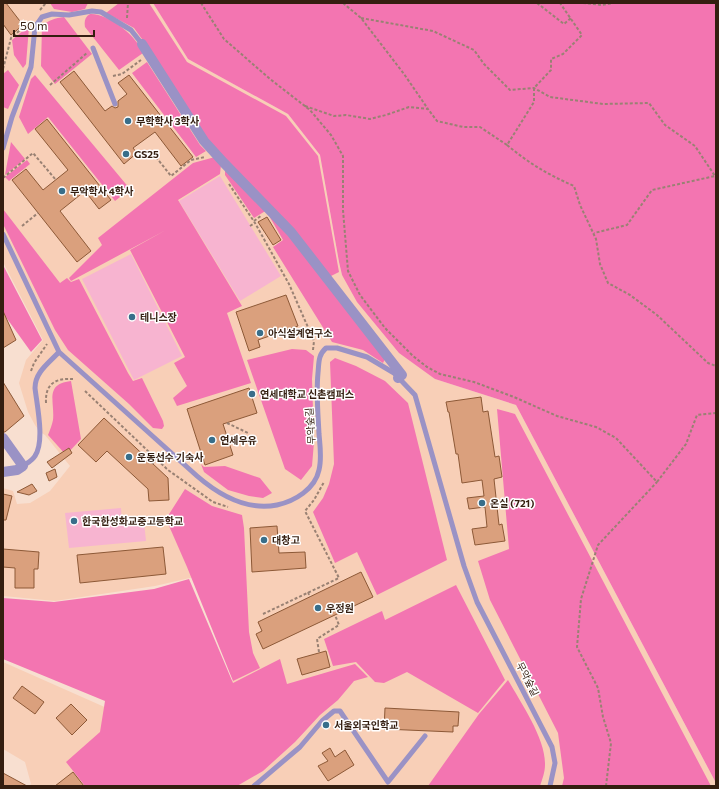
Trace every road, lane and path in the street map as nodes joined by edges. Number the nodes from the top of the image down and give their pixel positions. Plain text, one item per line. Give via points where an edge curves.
1 (128, 3) edge
2 (201, 3) edge
3 (343, 3) edge
4 (536, 3) edge
5 (560, 3) edge
6 (583, 3) edge
7 (613, 3) edge
8 (603, 4) edge
9 (361, 18) junction
10 (571, 18) junction
11 (26, 26) dead end
12 (127, 28) junction
13 (142, 44) joint
14 (93, 48) joint
15 (149, 55) junction
16 (3, 69) edge
17 (122, 74) dead end
18 (50, 85) dead end
19 (534, 88) junction
20 (115, 104) dead end
21 (302, 105) junction
22 (428, 109) junction
23 (507, 145) junction
24 (3, 148) edge
25 (215, 154) junction
26 (156, 157) dead end
27 (3, 178) edge
28 (56, 180) dead end
29 (227, 182) dead end
30 (38, 213) dead end
31 (255, 223) junction
32 (22, 226) dead end
33 (250, 226) dead end
34 (594, 233) junction
35 (3, 234) edge
36 (51, 338) junction
37 (314, 341) junction
38 (317, 344) dead end
39 (312, 350) dead end
40 (59, 352) junction
41 (716, 366) edge
42 (30, 375) dead end
43 (398, 378) junction
44 (73, 379) dead end
45 (85, 391) dead end
46 (46, 407) dead end
47 (716, 413) edge
48 (227, 423) dead end
49 (248, 433) dead end
50 (3, 438) edge
51 (156, 459) junction
52 (152, 464) dead end
53 (23, 466) junction
54 (168, 470) dead end
55 (3, 472) edge
56 (657, 482) junction
57 (305, 511) dead end
58 (308, 592) junction
59 (310, 597) dead end
60 (263, 614) dead end
61 (334, 615) dead end
62 (319, 652) dead end
63 (425, 736) dead end
64 (389, 784) edge
65 (254, 786) edge
66 (550, 786) edge
67 (606, 786) edge

1 - 12 path
2 - 21 path via 224,39
3 - 9 path
4 - 10 path via 564,24
5 - 10 path
6 - 8 path
7 - 8 path
9 - 19 path via 433,31 474,50 510,90
9 - 22 path
10 - 19 path via 582,35 563,54 550,59 552,70
11 - 16 path via 11,38
12 - 13 lane
12 - 24 lane via 101,12 52,14 42,17 35,27 31,67
13 - 15 street
14 - 18 path
14 - 20 lane
15 - 17 path
15 - 25 street
19 - 23 path via 534,102
19 - 34 path via 550,97 603,104 649,103 665,125 695,146 715,176 652,190 627,225
21 - 22 path via 334,116 370,119 409,107
21 - 56 path via 310,110 331,135 343,156 343,210 348,271 360,295 385,328 413,356 440,374 474,382 557,416 596,427 616,438
22 - 23 path via 437,121 463,127 480,127
23 - 34 path via 547,174 574,186
25 - 26 path via 191,160 171,176
25 - 43 street via 291,232 402,375
27 - 28 path via 33,153
29 - 31 path
30 - 32 path
31 - 33 path
31 - 37 path via 289,284
34 - 41 path via 600,264 608,283 652,311 708,363
35 - 36 lane
36 - 40 lane
36 - 42 path via 34,363
37 - 38 path
37 - 39 path
40 - 43 lane, 무악숲길 via 210,488 242,504 259,507 291,500 307,491 319,472 321,457 316,390 319,356 322,351 332,347 367,356
40 - 53 lane via 35,380 40,440 36,455
43 - 66 lane, 무악숲길 via 416,395 462,559 477,602 552,747 555,763
44 - 46 path via 58,381 48,388
45 - 51 path
47 - 56 path via 697,415 686,444
48 - 49 path
50 - 53 street
51 - 52 path
51 - 54 path
53 - 55 street via 17,470
56 - 67 path via 598,545 581,599 577,647 598,688 611,743
57 - 58 path via 339,578
58 - 59 path
58 - 60 path
61 - 62 path via 339,625 317,639
63 - 64 lane
64 - 65 lane via 340,711 334,711 300,747

